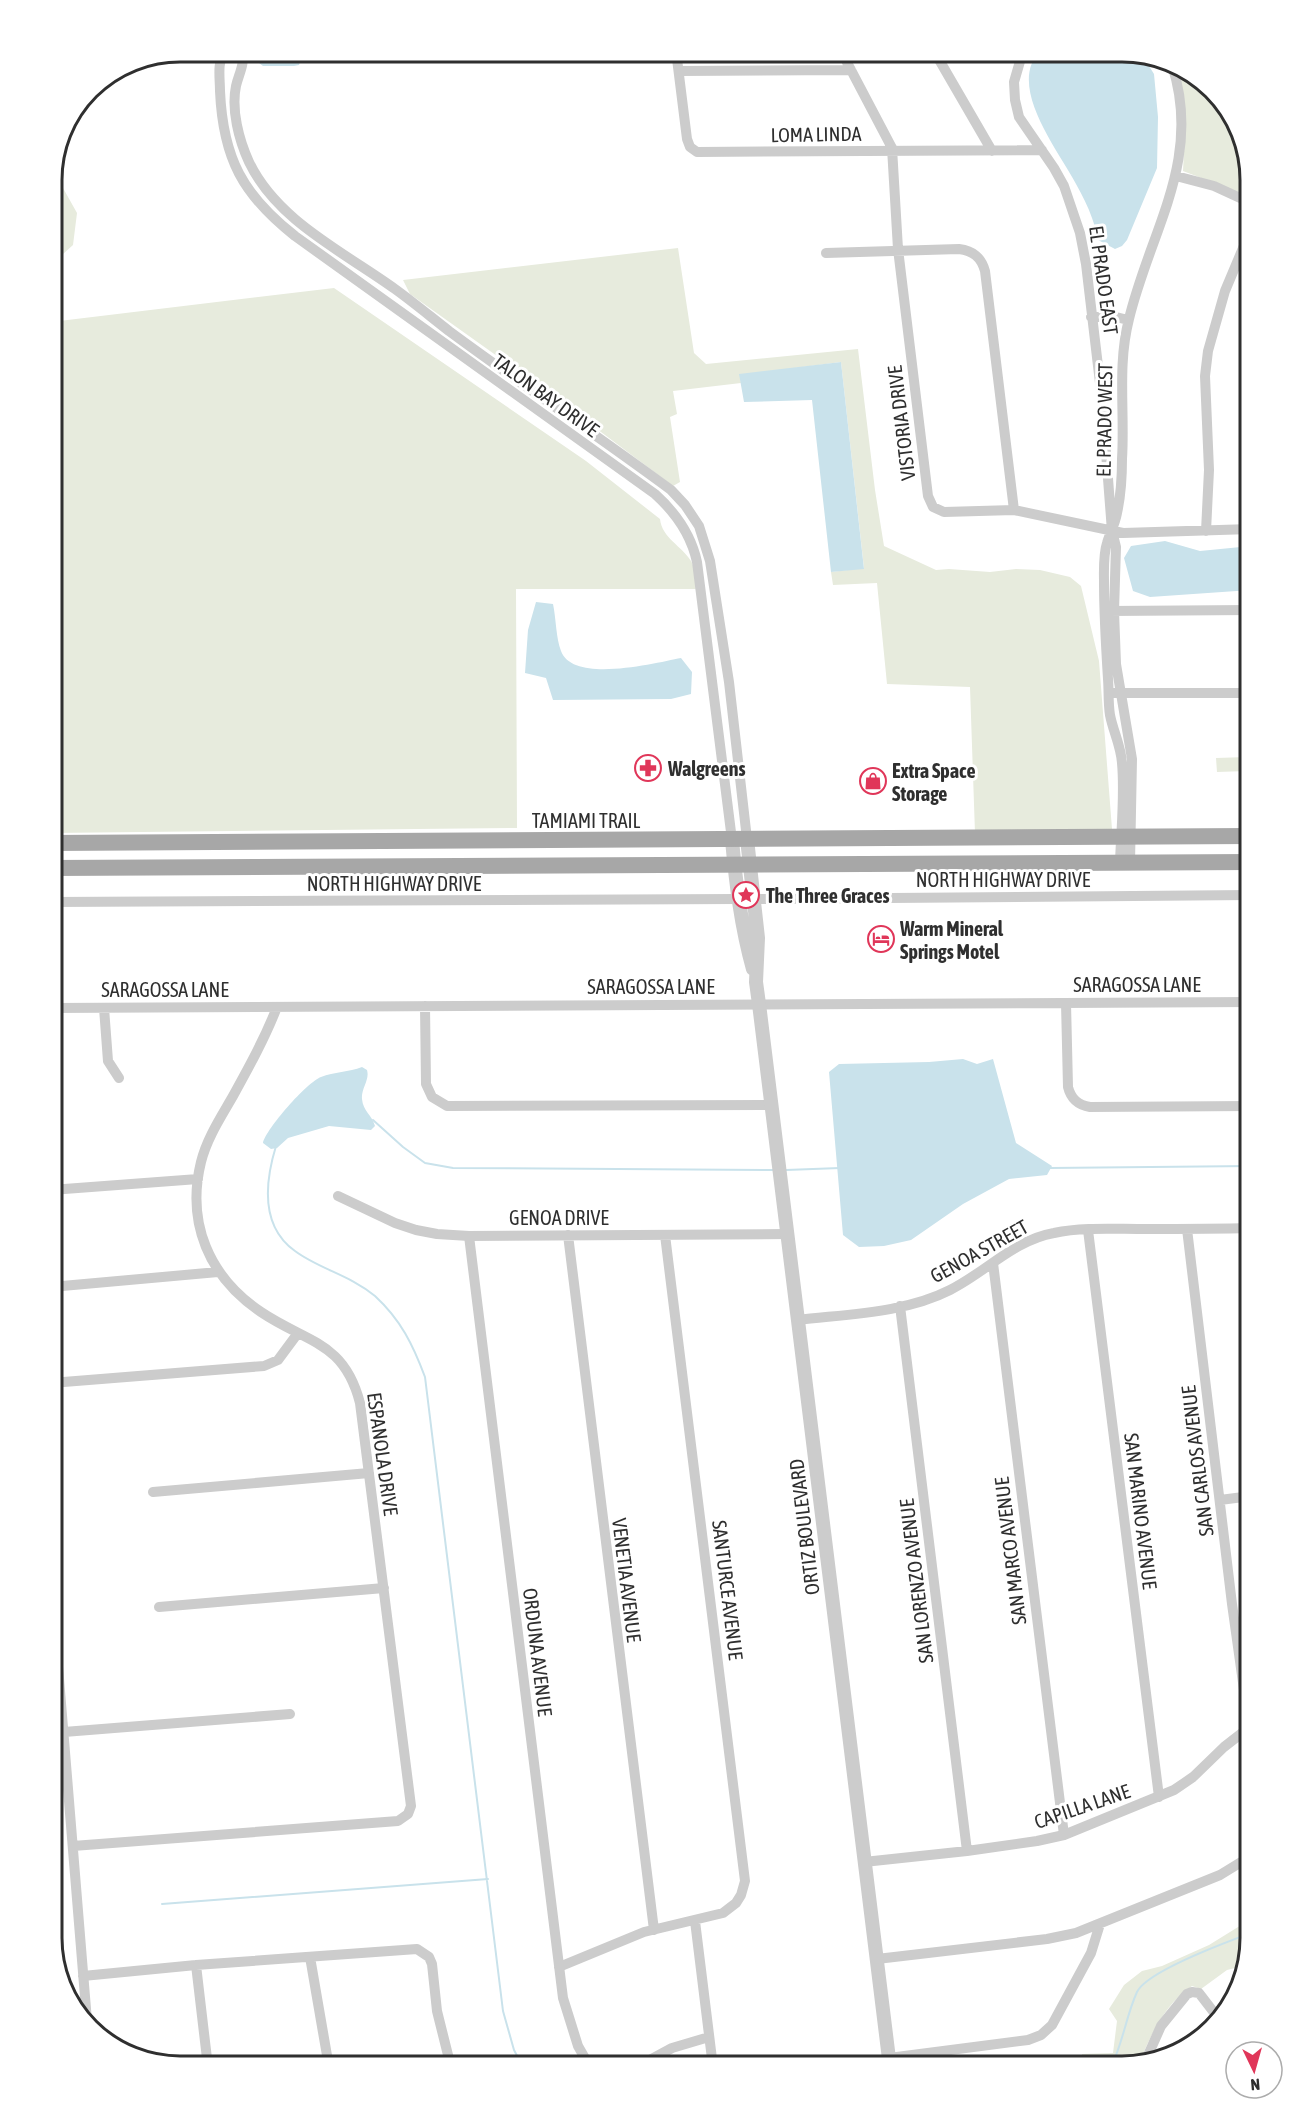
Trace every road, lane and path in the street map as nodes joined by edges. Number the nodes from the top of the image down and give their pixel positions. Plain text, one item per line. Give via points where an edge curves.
1 (221, 62) edge
2 (243, 62) edge
3 (678, 62) edge
4 (847, 62) edge
5 (939, 62) edge
6 (1020, 62) edge
7 (851, 69) junction
8 (679, 71) junction
9 (1174, 74) edge
10 (219, 80) junction
11 (237, 82) junction
12 (1042, 150) junction
13 (992, 151) junction
14 (892, 152) junction
15 (1176, 176) junction
16 (1240, 197) edge
17 (898, 249) junction
18 (825, 253) dead end
19 (1240, 255) edge
20 (1091, 316) junction
21 (1128, 320) junction
22 (1014, 510) junction
23 (1240, 529) edge
24 (1113, 531) junction
25 (1206, 531) junction
26 (1240, 610) edge
27 (1109, 611) junction
28 (1114, 693) junction
29 (1240, 693) edge
30 (1240, 836) edge
31 (1126, 837) junction
32 (740, 840) junction
33 (62, 843) edge
34 (1125, 862) junction
35 (1240, 862) edge
36 (742, 865) junction
37 (62, 868) edge
38 (1240, 895) edge
39 (737, 899) junction
40 (754, 899) junction
41 (62, 902) edge
42 (756, 982) junction
43 (1240, 1002) edge
44 (1066, 1003) junction
45 (759, 1004) junction
46 (277, 1006) junction
47 (425, 1006) junction
48 (62, 1008) edge
49 (104, 1008) junction
50 (119, 1078) dead end
51 (771, 1106) junction
52 (1240, 1106) edge
53 (198, 1179) junction
54 (62, 1189) edge
55 (338, 1196) dead end
56 (1240, 1228) edge
57 (1187, 1229) junction
58 (1088, 1230) junction
59 (788, 1234) junction
60 (568, 1235) junction
61 (665, 1235) junction
62 (469, 1236) junction
63 (993, 1263) junction
64 (218, 1272) junction
65 (62, 1286) edge
66 (900, 1306) junction
67 (798, 1320) junction
68 (298, 1333) junction
69 (62, 1382) edge
70 (369, 1473) junction
71 (153, 1492) dead end
72 (1240, 1497) edge
73 (1220, 1500) junction
74 (384, 1588) junction
75 (159, 1608) dead end
76 (1240, 1657) edge
77 (62, 1709) edge
78 (290, 1714) dead end
79 (64, 1732) junction
80 (1240, 1733) edge
81 (1159, 1797) junction
82 (1064, 1835) junction
83 (73, 1846) junction
84 (967, 1851) junction
85 (864, 1862) junction
86 (1240, 1863) edge
87 (695, 1921) junction
88 (1100, 1924) junction
89 (654, 1929) junction
90 (310, 1957) junction
91 (877, 1959) junction
92 (196, 1965) junction
93 (560, 1967) junction
94 (83, 1976) junction
95 (86, 2010) edge
96 (1214, 2012) edge
97 (709, 2037) junction
98 (1149, 2053) edge
99 (207, 2056) edge
100 (327, 2056) edge
101 (448, 2056) edge
102 (584, 2056) edge
103 (657, 2056) edge
104 (712, 2056) edge
105 (888, 2056) edge
106 (927, 2056) edge

1 - 10 street, TALON BAY DRIVE
2 - 11 street, TALON BAY DRIVE
3 - 8 street, LOMA LINDA
4 - 7 street, VISTORIA DRIVE
5 - 13 street
6 - 12 street, EL PRADO EAST via 1014,82 1017,109 1025,128
7 - 8 street
7 - 14 street, VISTORIA DRIVE
8 - 14 street, LOMA LINDA via 687,139 697,152
9 - 15 street, EL PRADO WEST via 1182,122
10 - 11 street
10 - 32 street, TALON BAY DRIVE via 229,151 246,185 267,212 655,494 678,518 697,562
11 - 32 street, TALON BAY DRIVE via 236,120 242,144 256,176 278,204 662,484 690,512 703,534 710,561 729,682
12 - 13 street, LOMA LINDA
12 - 20 street, EL PRADO EAST via 1064,186 1076,219 1086,264
13 - 14 street, LOMA LINDA
14 - 17 street, VISTORIA DRIVE
15 - 16 street
15 - 21 street, EL PRADO WEST
17 - 18 street
17 - 22 street via 964,249 976,255 983,267
17 - 22 street, VISTORIA DRIVE via 930,503 942,511
19 - 25 street via 1208,351
20 - 21 street
20 - 24 street, EL PRADO EAST
21 - 24 street, EL PRADO WEST via 1121,371 1121,488
22 - 24 street, VISTORIA DRIVE
23 - 25 street, VISTORIA DRIVE
24 - 25 street, VISTORIA DRIVE
24 - 27 street, EL PRADO WEST via 1105,558
26 - 27 street
27 - 28 street, EL PRADO WEST
28 - 29 street
28 - 31 street, EL PRADO WEST via 1111,719 1126,753
30 - 31 main road, TAMIAMI TRAIL
31 - 32 main road, TAMIAMI TRAIL
31 - 34 street, EL PRADO WEST
32 - 33 main road, TAMIAMI TRAIL
32 - 36 street
34 - 35 main road
34 - 36 main road
36 - 37 main road
36 - 39 street, ORTIZ BOULEVARD
36 - 40 street, ORTIZ BOULEVARD
38 - 40 street, NORTH HIGHWAY DRIVE
39 - 41 street, NORTH HIGHWAY DRIVE
39 - 42 street, ORTIZ BOULEVARD
40 - 42 street, ORTIZ BOULEVARD via 758,939
42 - 45 street, ORTIZ BOULEVARD
43 - 44 street, SARAGOSSA LANE
44 - 45 street, SARAGOSSA LANE
44 - 52 street via 1068,1087 1076,1101 1090,1107
45 - 47 street, SARAGOSSA LANE
45 - 51 street, ORTIZ BOULEVARD
46 - 47 street, SARAGOSSA LANE
46 - 49 street, SARAGOSSA LANE
46 - 53 street, ESPANOLA DRIVE via 262,1045 209,1141
47 - 51 street via 426,1081 432,1097 440,1103 454,1107
48 - 49 street, SARAGOSSA LANE
49 - 50 street via 108,1060
51 - 59 street, ORTIZ BOULEVARD
53 - 54 street
53 - 64 street, ESPANOLA DRIVE via 199,1225
55 - 62 street, GENOA DRIVE via 416,1230
56 - 57 street, GENOA STREET
57 - 58 street, GENOA STREET
57 - 73 street, SAN CARLOS AVENUE
58 - 63 street, GENOA STREET via 1037,1237
58 - 81 street, SAN MARINO AVENUE
59 - 61 street, GENOA DRIVE
59 - 67 street, ORTIZ BOULEVARD
60 - 61 street, GENOA DRIVE
60 - 62 street, GENOA DRIVE
60 - 89 street, VENETIA AVENUE
61 - 87 street, SANTURCE AVENUE via 745,1874 741,1895 730,1908
62 - 93 street, ORDUNA AVENUE
63 - 66 street, GENOA STREET via 951,1289
63 - 82 street, SAN MARCO AVENUE
64 - 65 street
64 - 68 street, ESPANOLA DRIVE via 244,1300
66 - 67 street, GENOA STREET
66 - 84 street, SAN LORENZO AVENUE
67 - 85 street, ORTIZ BOULEVARD
68 - 69 street via 278,1360 264,1366
68 - 70 street, ESPANOLA DRIVE via 327,1348 352,1379 360,1404
70 - 71 street
70 - 74 street, ESPANOLA DRIVE
72 - 73 street
73 - 76 street, SAN CARLOS AVENUE
74 - 75 street
74 - 83 street, ESPANOLA DRIVE via 411,1806 408,1814 398,1821
77 - 79 street
78 - 79 street
79 - 83 street
80 - 81 street, CAPILLA LANE via 1193,1777
81 - 82 street, CAPILLA LANE
82 - 84 street, CAPILLA LANE
83 - 94 street
84 - 85 street, CAPILLA LANE
85 - 91 street, ORTIZ BOULEVARD
86 - 88 street via 1220,1875
87 - 89 street, SANTURCE AVENUE
87 - 97 street
88 - 91 street via 1047,1939
88 - 106 street via 1076,1984 1052,2025 1041,2035
89 - 93 street, SANTURCE AVENUE
90 - 92 street
90 - 100 street
90 - 101 street via 410,1948 424,1952 432,1964
91 - 105 street, ORTIZ BOULEVARD
92 - 94 street
92 - 99 street
93 - 102 street, ORDUNA AVENUE via 563,1998
94 - 95 street
96 - 98 street via 1203,1997 1195,1992 1187,1994 1161,2026
97 - 103 street
97 - 104 street

